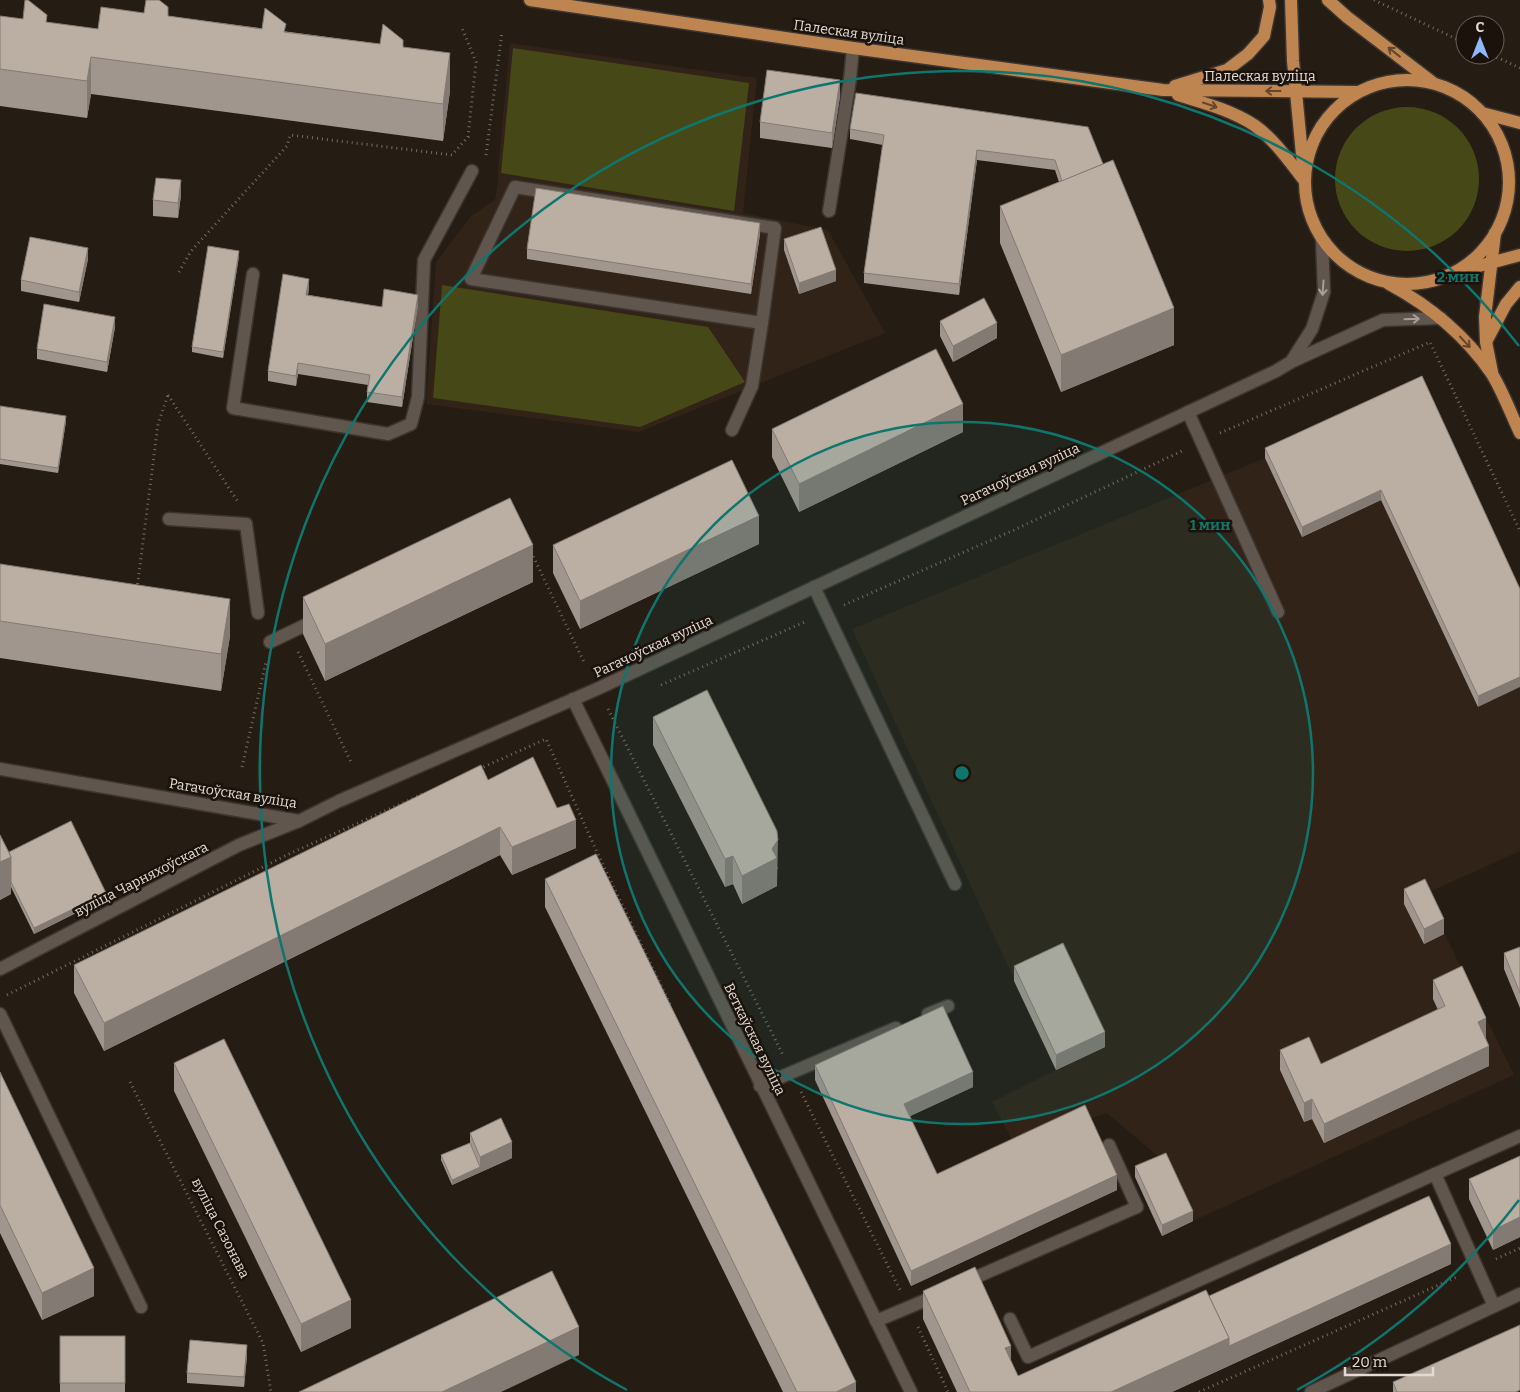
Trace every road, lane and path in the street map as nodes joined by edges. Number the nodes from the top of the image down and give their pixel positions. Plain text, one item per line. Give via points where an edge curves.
1 (530, 0) edge
2 (1269, 0) edge
3 (1291, 0) edge
4 (1328, 0) edge
5 (1374, 0) edge
6 (462, 28) dead end
7 (502, 32) dead end
8 (1455, 38) edge
9 (853, 48) junction
10 (1505, 61) edge
11 (1520, 68) edge
12 (1432, 82) junction
13 (1163, 90) junction
14 (1296, 91) junction
15 (1357, 92) junction
16 (1482, 113) junction
17 (1520, 124) edge
18 (485, 160) dead end
19 (472, 171) dead end
20 (1304, 180) junction
21 (829, 211) dead end
22 (1495, 233) junction
23 (1322, 240) junction
24 (1520, 255) edge
25 (1492, 264) junction
26 (179, 272) dead end
27 (1453, 273) junction
28 (253, 274) dead end
29 (1384, 282) junction
30 (1520, 288) edge
31 (1441, 318) junction
32 (762, 323) junction
33 (1486, 342) junction
34 (1291, 362) junction
35 (1492, 375) junction
36 (1188, 412) junction
37 (732, 430) dead end
38 (1520, 433) edge
39 (1201, 442) junction
40 (169, 519) dead end
41 (246, 524) junction
42 (1520, 531) edge
43 (530, 550) dead end
44 (814, 588) junction
45 (137, 591) edge
46 (334, 612) edge
47 (1278, 612) dead end
48 (258, 613) dead end
49 (826, 613) junction
50 (289, 633) junction
51 (270, 642) joint
52 (584, 662) dead end
53 (652, 689) dead end
54 (572, 699) junction
55 (616, 705) dead end
56 (351, 762) dead end
57 (242, 767) dead end
58 (0, 769) edge
59 (473, 772) edge
60 (428, 792) edge
61 (299, 821) junction
62 (955, 884) dead end
63 (0, 969) edge
64 (0, 998) edge
65 (948, 1006) dead end
66 (0, 1014) edge
67 (674, 1014) edge
68 (792, 1073) junction
69 (130, 1082) dead end
70 (760, 1086) junction
71 (1520, 1136) edge
72 (1109, 1145) dead end
73 (1435, 1174) junction
74 (1520, 1248) edge
75 (1477, 1267) junction
76 (1520, 1294) edge
77 (1494, 1306) junction
78 (141, 1307) dead end
79 (909, 1308) junction
80 (1010, 1318) dead end
81 (876, 1322) junction
82 (271, 1392) edge
83 (911, 1392) edge
84 (948, 1392) edge
85 (1199, 1392) edge
86 (1311, 1392) edge

1 - 9 main road, Палеская вуліца
2 - 13 main road via 1264,36 1248,54 1227,70
3 - 14 main road
12 -> 4 main road via 1346,18
5 - 8 path
6 - 26 path via 476,62 468,136 452,155 290,135 286,146 191,251
7 - 18 path
9 - 13 main road, Палеская вуліца
9 - 21 street
10 - 11 path
12 - 15 main road via 1393,80
12 - 16 main road via 1459,94
14 -> 13 main road, Палеская вуліца
13 -> 20 main road, Палеская вуліца via 1216,106 1254,126 1281,150
14 - 15 main road, Палеская вуліца
14 - 20 main road
15 - 20 main road via 1329,115 1315,137
16 - 17 main road
16 - 22 main road via 1497,134 1506,158 1509,183 1505,209
19 - 28 street via 424,260 418,397 411,424 388,434 232,408
20 - 23 main road via 1308,211
22 - 25 main road
22 - 27 main road via 1477,256
23 - 29 main road via 1349,266
23 -> 34 street, Рагачоўская вуліца via 1324,292 1312,329
24 - 25 main road
25 - 27 main road
25 - 33 main road via 1485,317
27 - 29 main road via 1419,283
29 - 31 main road
30 - 33 main road via 1506,304
34 -> 31 street, Рагачоўская вуліца via 1383,320
31 -> 35 main road
32 - 32 street via 500,284 472,279 515,187 775,228
32 - 37 street via 752,386
33 - 35 main road
34 - 36 street, Рагачоўская вуліца
35 - 38 main road
36 - 39 street
36 - 44 street, Рагачоўская вуліца
39 - 42 path via 1430,342
39 - 47 street
39 - 49 path
40 - 41 street
41 - 45 path via 237,499 168,395 158,424
41 - 48 street
43 - 52 path
44 - 49 street
44 - 54 street, Рагачоўская вуліца
46 - 50 street
49 - 53 path
49 - 62 street
50 - 51 street
50 - 56 path
51 - 57 path
54 - 61 street, Рагачоўская вуліца
54 - 70 street, Веткаўская вуліца
55 - 68 path via 607,709
58 - 61 street, Рагачоўская вуліца
59 - 67 path via 546,739
60 - 64 path via 291,853
61 - 63 street, вуліца Чарняхоўскага via 239,845
65 - 68 street
66 - 78 street
68 - 70 street
68 - 79 path
69 - 82 path, вуліца Сазонава via 263,1343
70 - 81 street, Веткаўская вуліца
71 - 73 street
72 - 79 street via 1137,1207
73 - 75 street
73 - 80 street via 1028,1357
74 - 75 path
75 - 77 street
75 - 85 path
76 - 77 street
77 - 86 street
79 - 81 street
79 - 84 path
81 - 83 street, Веткаўская вуліца

